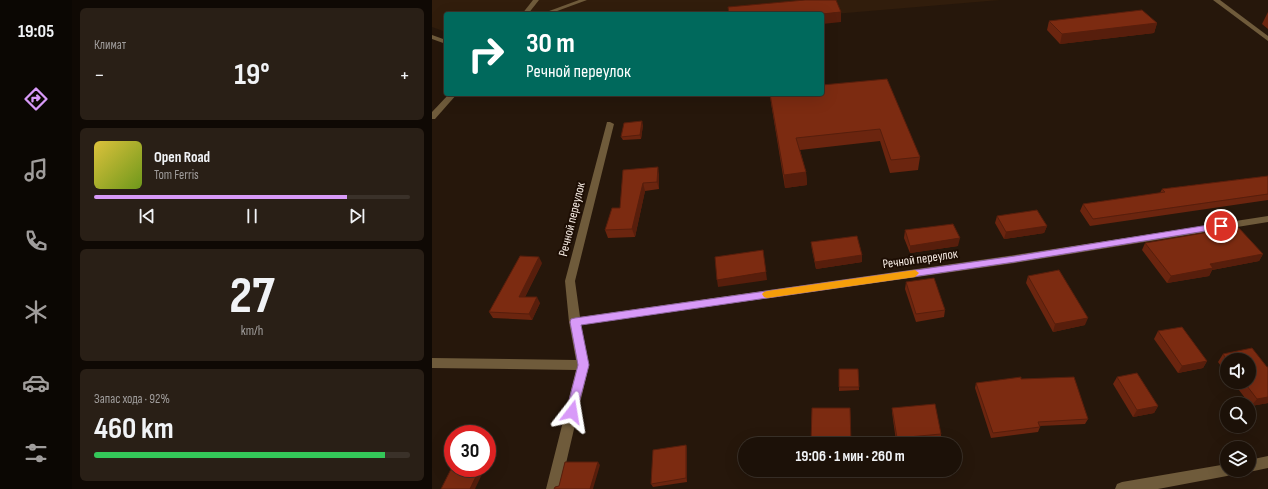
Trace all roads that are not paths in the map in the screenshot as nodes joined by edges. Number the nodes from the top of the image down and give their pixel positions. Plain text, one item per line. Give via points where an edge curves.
1 (536, 0) edge
2 (584, 0) edge
3 (1216, 0) edge
4 (526, 12) edge
5 (550, 12) edge
6 (432, 37) edge
7 (1268, 39) edge
8 (444, 41) edge
9 (451, 96) edge
10 (432, 117) edge
11 (610, 124) dead end
12 (1268, 219) edge
13 (575, 322) junction
14 (432, 363) edge
15 (583, 365) junction
16 (1268, 462) edge
17 (1256, 465) edge
18 (1220, 471) edge
19 (553, 489) edge
20 (1122, 489) edge

1 - 4 street
2 - 5 lane
3 - 7 street
6 - 8 street
9 - 10 street
11 - 13 street, Речной переулок via 570,281
12 - 13 street, Речной переулок via 1015,259
13 - 15 street, Речной переулок
14 - 15 street
15 - 19 street, Речной переулок
16 - 17 street
18 - 20 street

